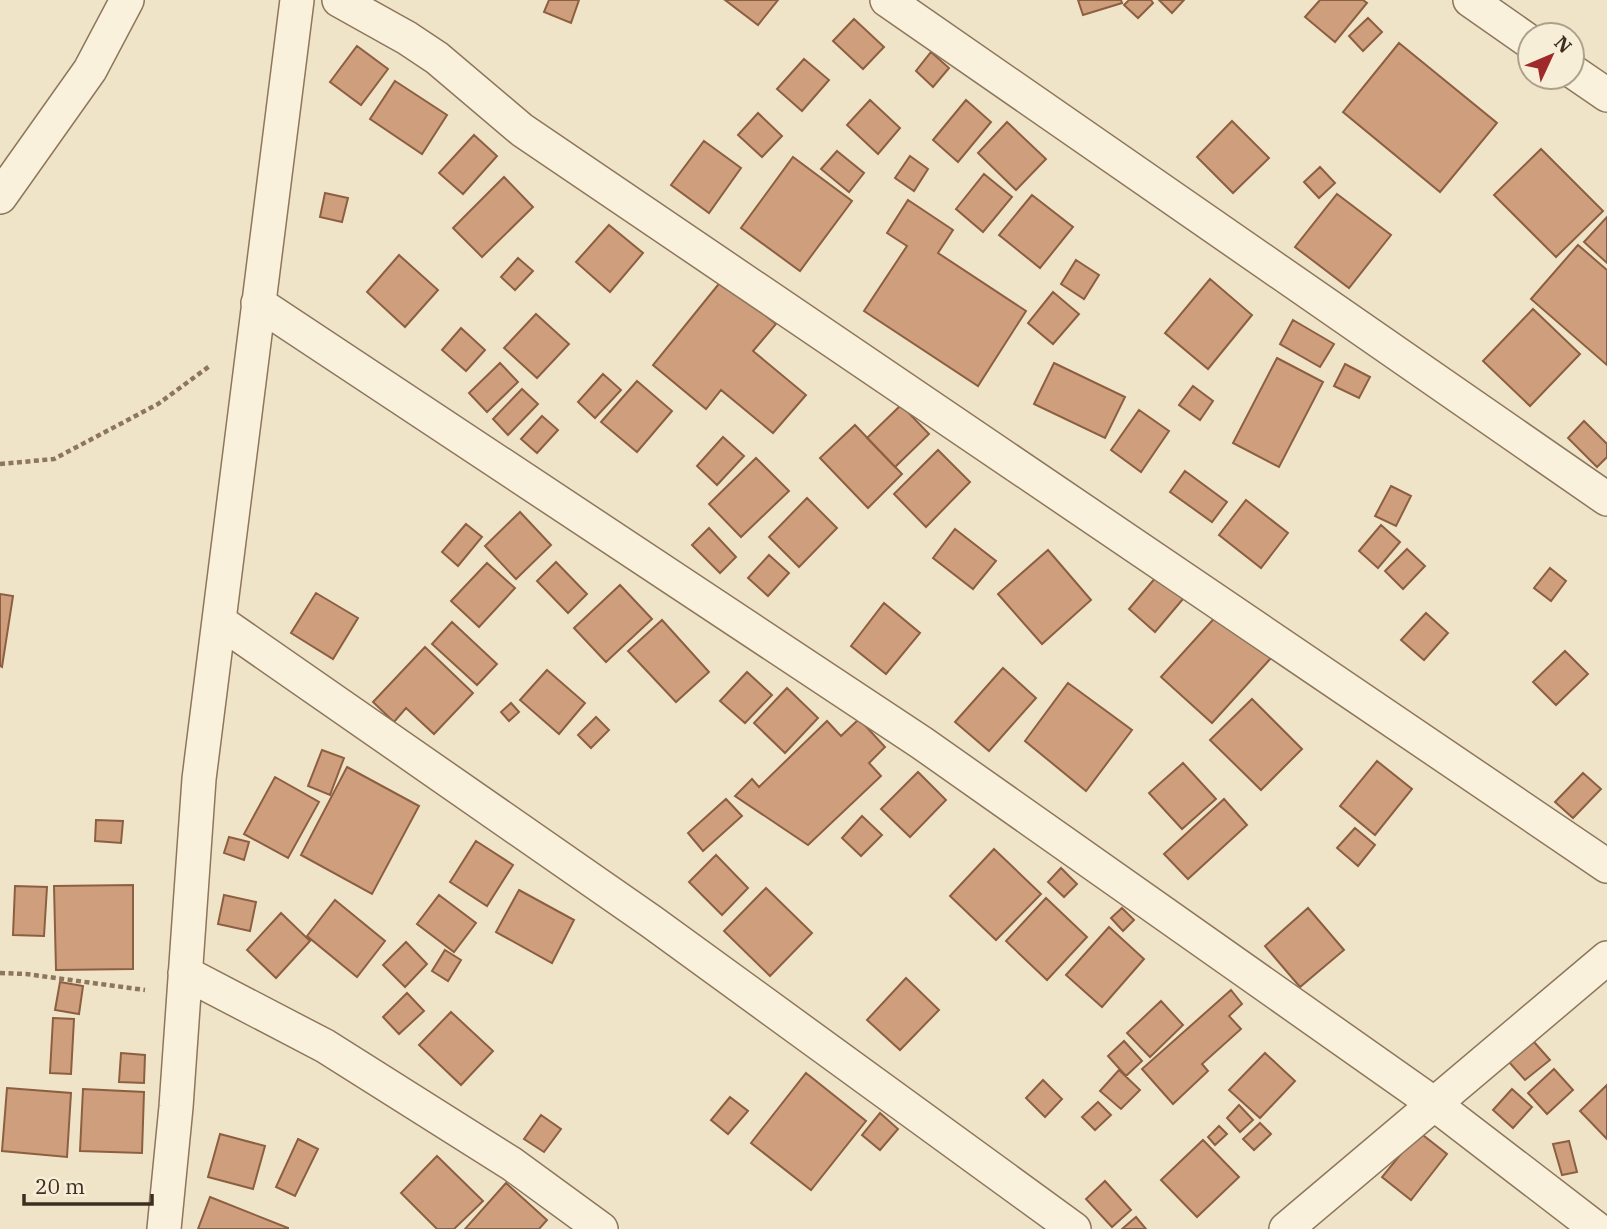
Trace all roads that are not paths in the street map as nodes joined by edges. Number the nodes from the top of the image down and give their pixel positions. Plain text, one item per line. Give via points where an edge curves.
1 (127, 0) edge
2 (297, 0) edge
3 (339, 0) edge
4 (887, 0) edge
5 (1470, 0) edge
6 (1516, 32) edge
7 (1586, 81) edge
8 (1607, 95) edge
9 (0, 197) edge
10 (256, 318) junction
11 (1607, 499) edge
12 (219, 621) junction
13 (1607, 866) edge
14 (1607, 958) edge
15 (184, 986) junction
16 (1433, 1103) junction
17 (164, 1229) edge
18 (601, 1229) edge
19 (1074, 1229) edge
20 (1286, 1229) edge
21 (1597, 1229) edge

1 - 9 street via 90,69
2 - 10 street
3 - 13 street via 437,58 522,130
4 - 11 street
5 - 6 street
7 - 8 street
10 - 12 street
10 - 16 street via 922,743
12 - 15 street via 200,779
12 - 19 street via 652,922
14 - 16 street
15 - 17 street
15 - 18 street via 325,1046 513,1164
16 - 20 street
16 - 21 street

